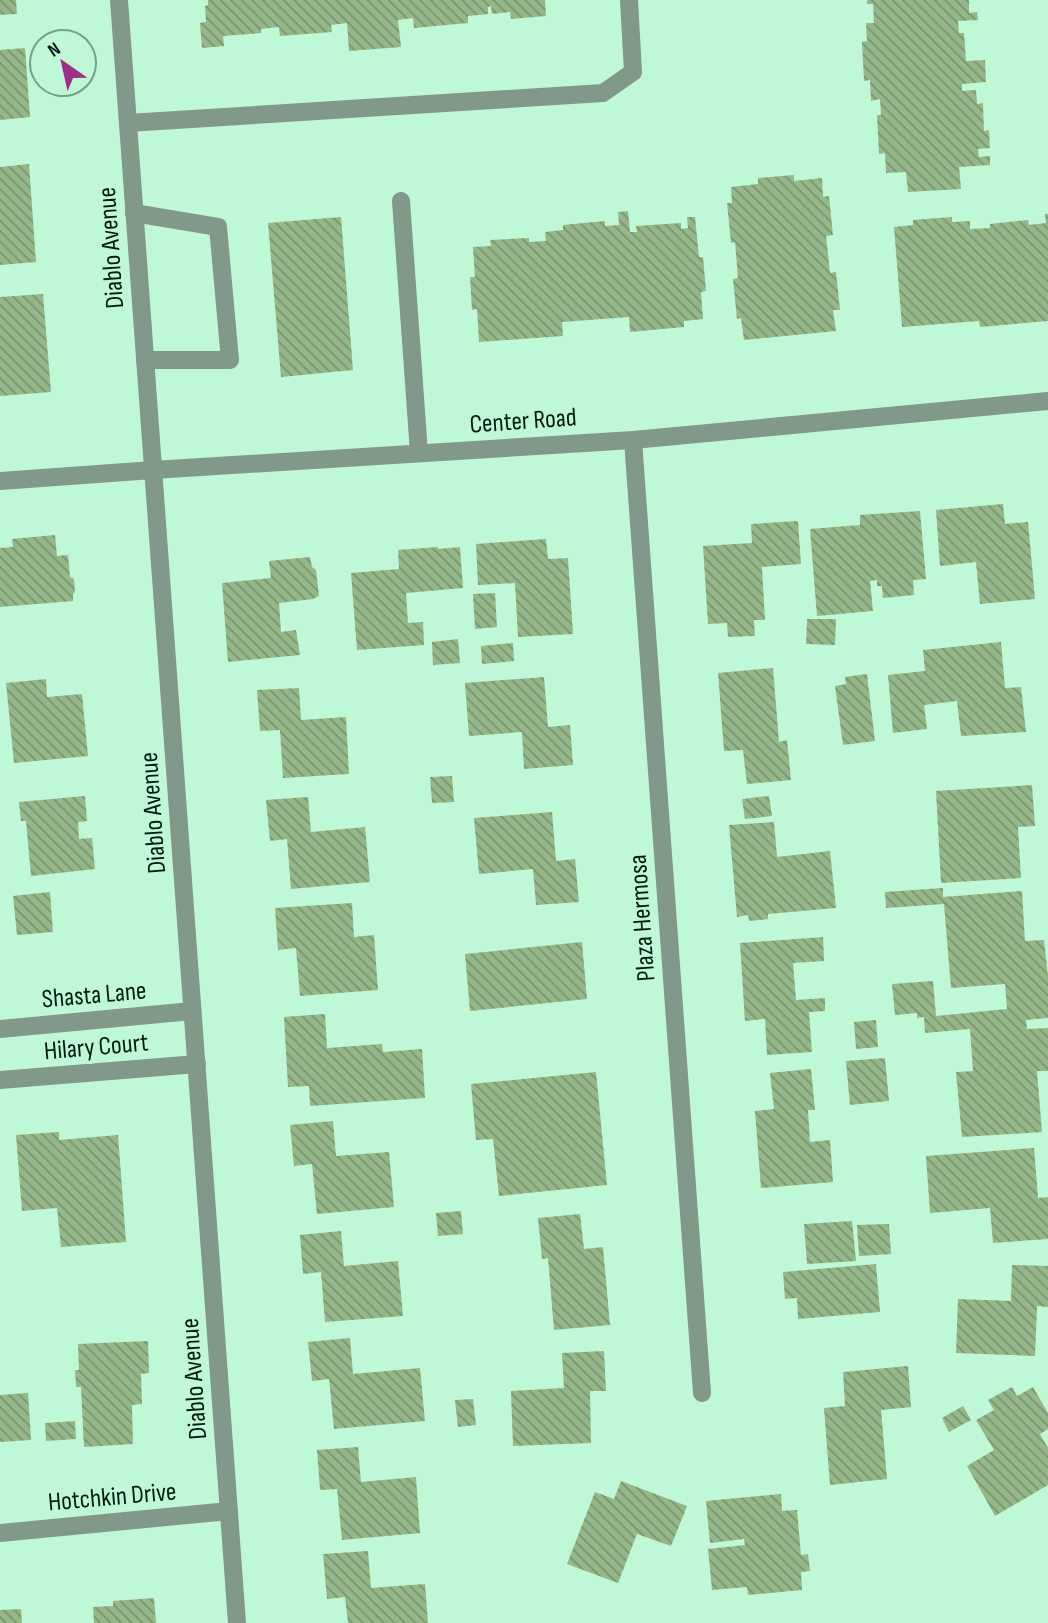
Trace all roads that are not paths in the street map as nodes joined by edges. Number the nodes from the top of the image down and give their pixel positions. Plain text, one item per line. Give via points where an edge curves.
1 (118, 0) edge
2 (629, 0) edge
3 (128, 123) junction
4 (401, 201) dead end
5 (134, 213) junction
6 (145, 360) junction
7 (1048, 401) edge
8 (633, 440) junction
9 (419, 453) junction
10 (153, 470) junction
11 (0, 481) edge
12 (192, 1011) junction
13 (0, 1029) edge
14 (197, 1064) junction
15 (0, 1080) edge
16 (702, 1393) dead end
17 (229, 1511) junction
18 (0, 1533) edge
19 (237, 1623) edge

1 - 3 street, Diablo Avenue
2 - 3 street via 634,72 603,93
3 - 5 street, Diablo Avenue
4 - 9 street
5 - 6 street, Diablo Avenue
5 - 6 street via 218,228 230,360
6 - 10 street, Diablo Avenue
7 - 8 street, Center Road
8 - 9 street, Center Road
8 - 16 street, Plaza Hermosa
9 - 10 street, Center Road
10 - 11 street, Center Road
10 - 12 street, Diablo Avenue
12 - 13 street, Shasta Lane
12 - 14 street, Diablo Avenue
14 - 15 street, Hilary Court
14 - 17 street, Diablo Avenue
17 - 18 street, Hotchkin Drive
17 - 19 street, Diablo Avenue

